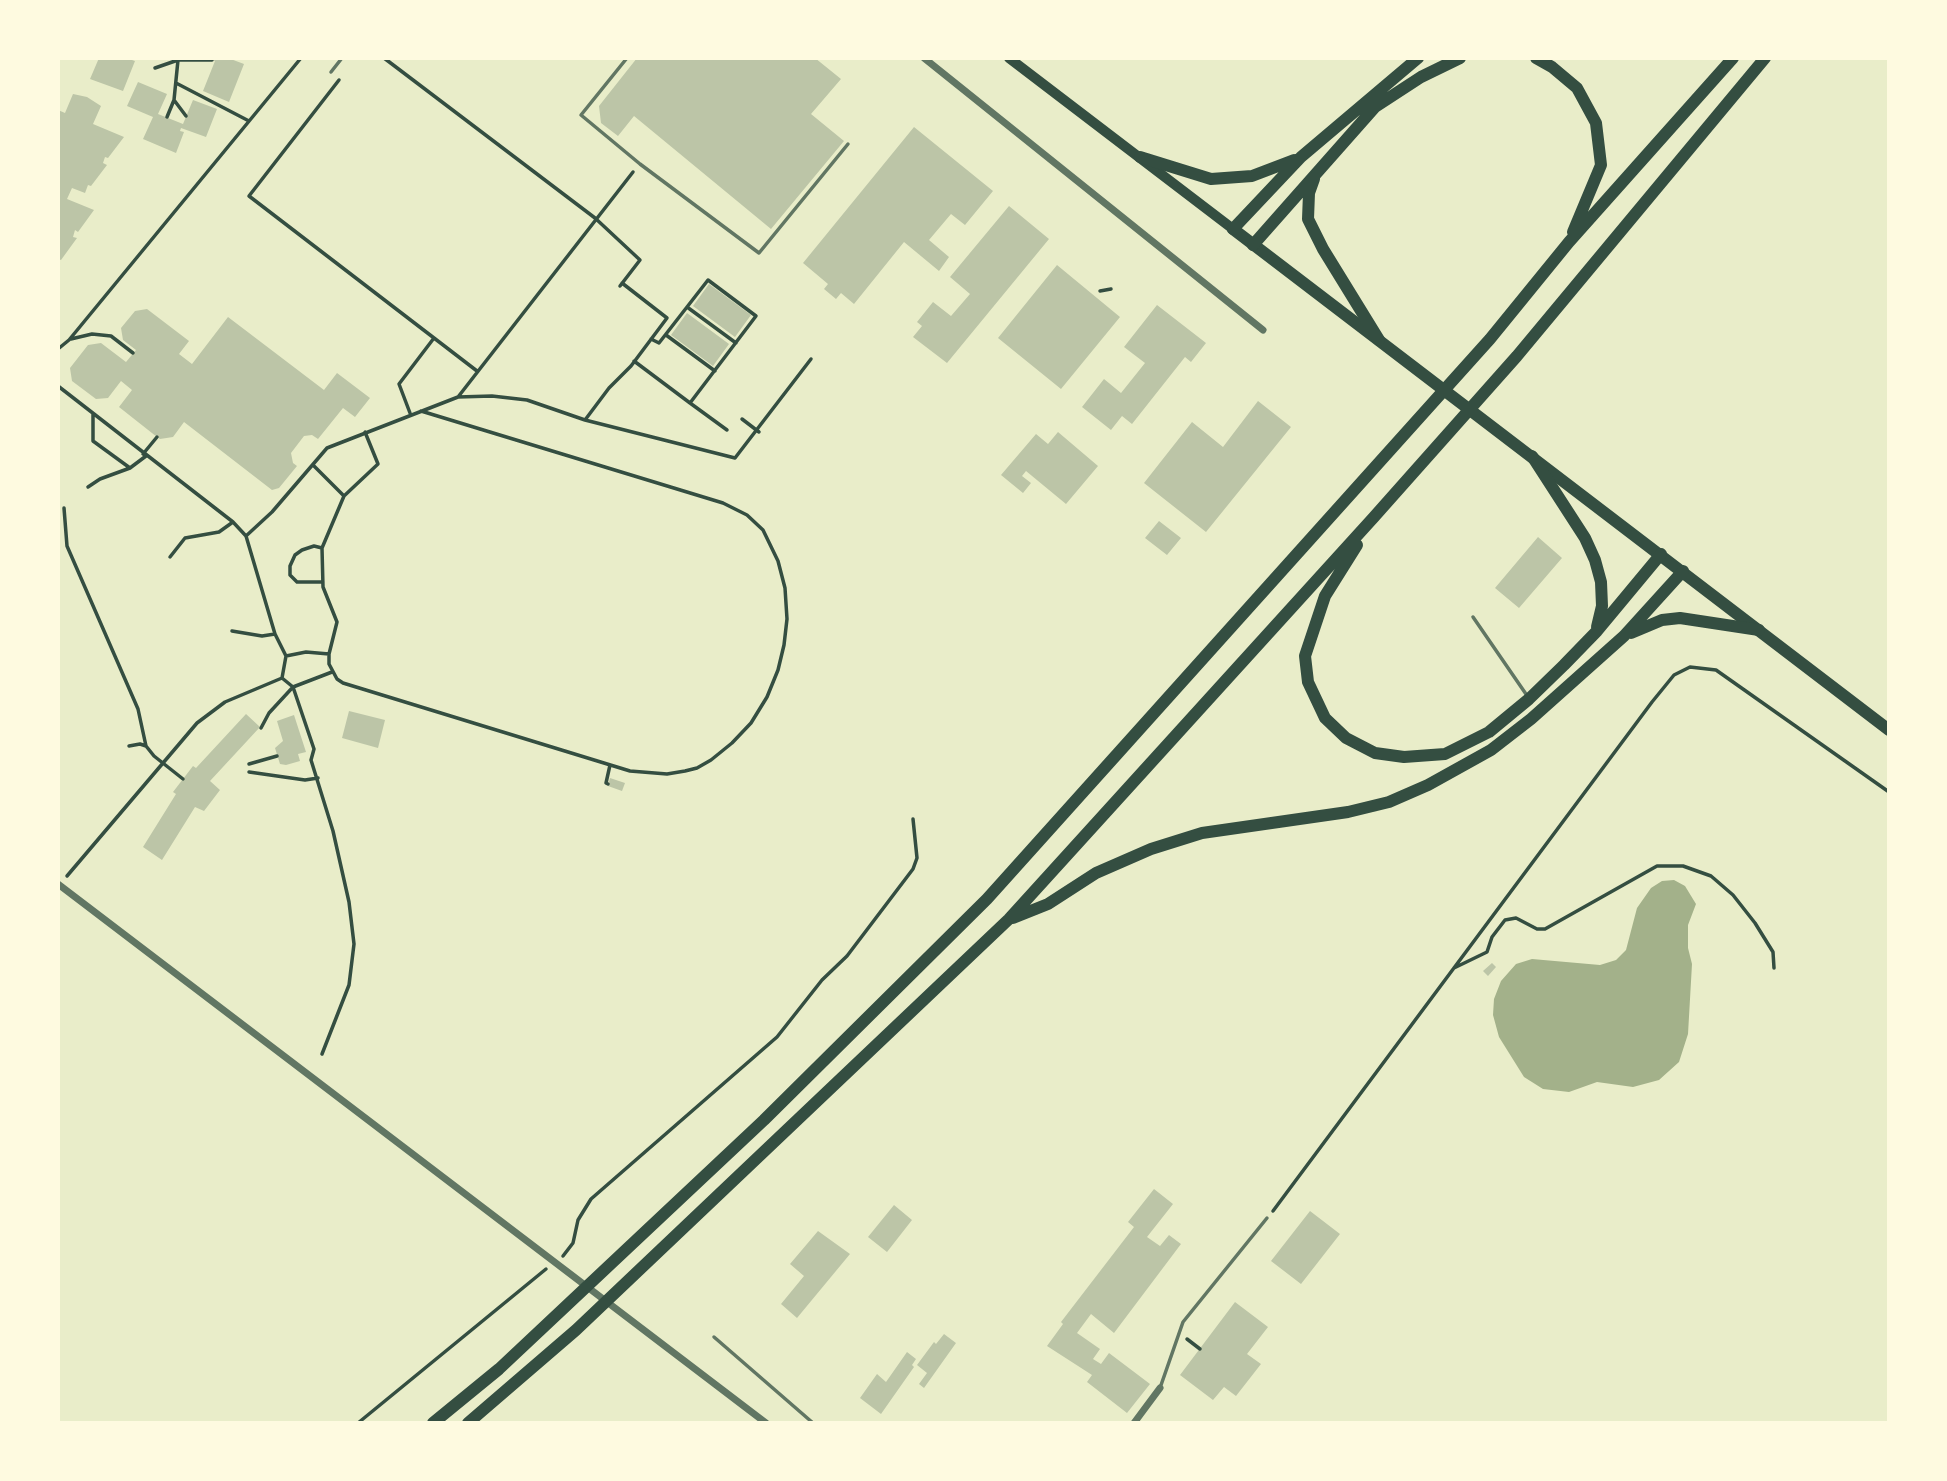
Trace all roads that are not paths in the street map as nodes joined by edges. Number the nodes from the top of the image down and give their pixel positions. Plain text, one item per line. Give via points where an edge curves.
1 (342, 58) edge
2 (627, 58) edge
3 (924, 58) edge
4 (1009, 58) edge
5 (1418, 58) edge
6 (1460, 58) edge
7 (1536, 58) edge
8 (1733, 58) edge
9 (1765, 58) edge
10 (331, 72) dead end
11 (848, 144) dead end
12 (1140, 157) junction
13 (1301, 157) junction
14 (1315, 172) junction
15 (1233, 229) junction
16 (1569, 242) junction
17 (1253, 245) junction
18 (1263, 330) dead end
19 (1379, 340) junction
20 (1526, 452) junction
21 (1374, 517) junction
22 (1661, 554) junction
23 (1683, 570) junction
24 (1473, 617) dead end
25 (1759, 630) junction
26 (1597, 631) junction
27 (1624, 636) junction
28 (1529, 699) junction
29 (1889, 730) edge
30 (59, 885) edge
31 (1009, 919) junction
32 (1268, 1218) road end
33 (713, 1337) dead end
34 (1160, 1388) joint
35 (433, 1423) edge
36 (468, 1423) edge
37 (766, 1423) edge
38 (813, 1423) edge
39 (1133, 1423) edge

1 - 10 lane
2 - 11 lane via 581,115 759,253
3 - 18 street
4 - 12 main road
5 - 13 main road
6 - 14 main road via 1421,76 1375,107
7 - 16 main road via 1577,88 1596,123 1601,165
8 - 16 main road
9 - 21 main road via 1517,356
12 - 13 main road via 1211,178 1252,176
12 - 15 main road
13 - 15 main road
14 - 17 main road
14 - 19 main road via 1308,219
15 - 17 main road
16 - 35 main road via 1490,338 987,899 764,1120 499,1369
17 - 19 main road
19 - 20 main road
20 - 22 main road
20 - 26 main road via 1595,560 1602,606
21 - 28 main road via 1325,596 1305,656 1308,682 1325,718 1346,738 1375,753 1404,757 1445,754 1489,732
21 - 31 main road
22 - 23 main road
22 - 26 main road
23 - 25 main road
23 - 27 main road
24 - 28 lane
25 - 27 main road via 1680,618 1662,620
25 - 29 main road
26 - 28 main road
27 - 31 main road via 1491,750 1428,786 1348,812 1202,833 1164,845 1096,873 1048,904
30 - 37 street
31 - 36 main road via 576,1330
32 - 34 lane via 1183,1322
33 - 38 lane
34 - 39 street

